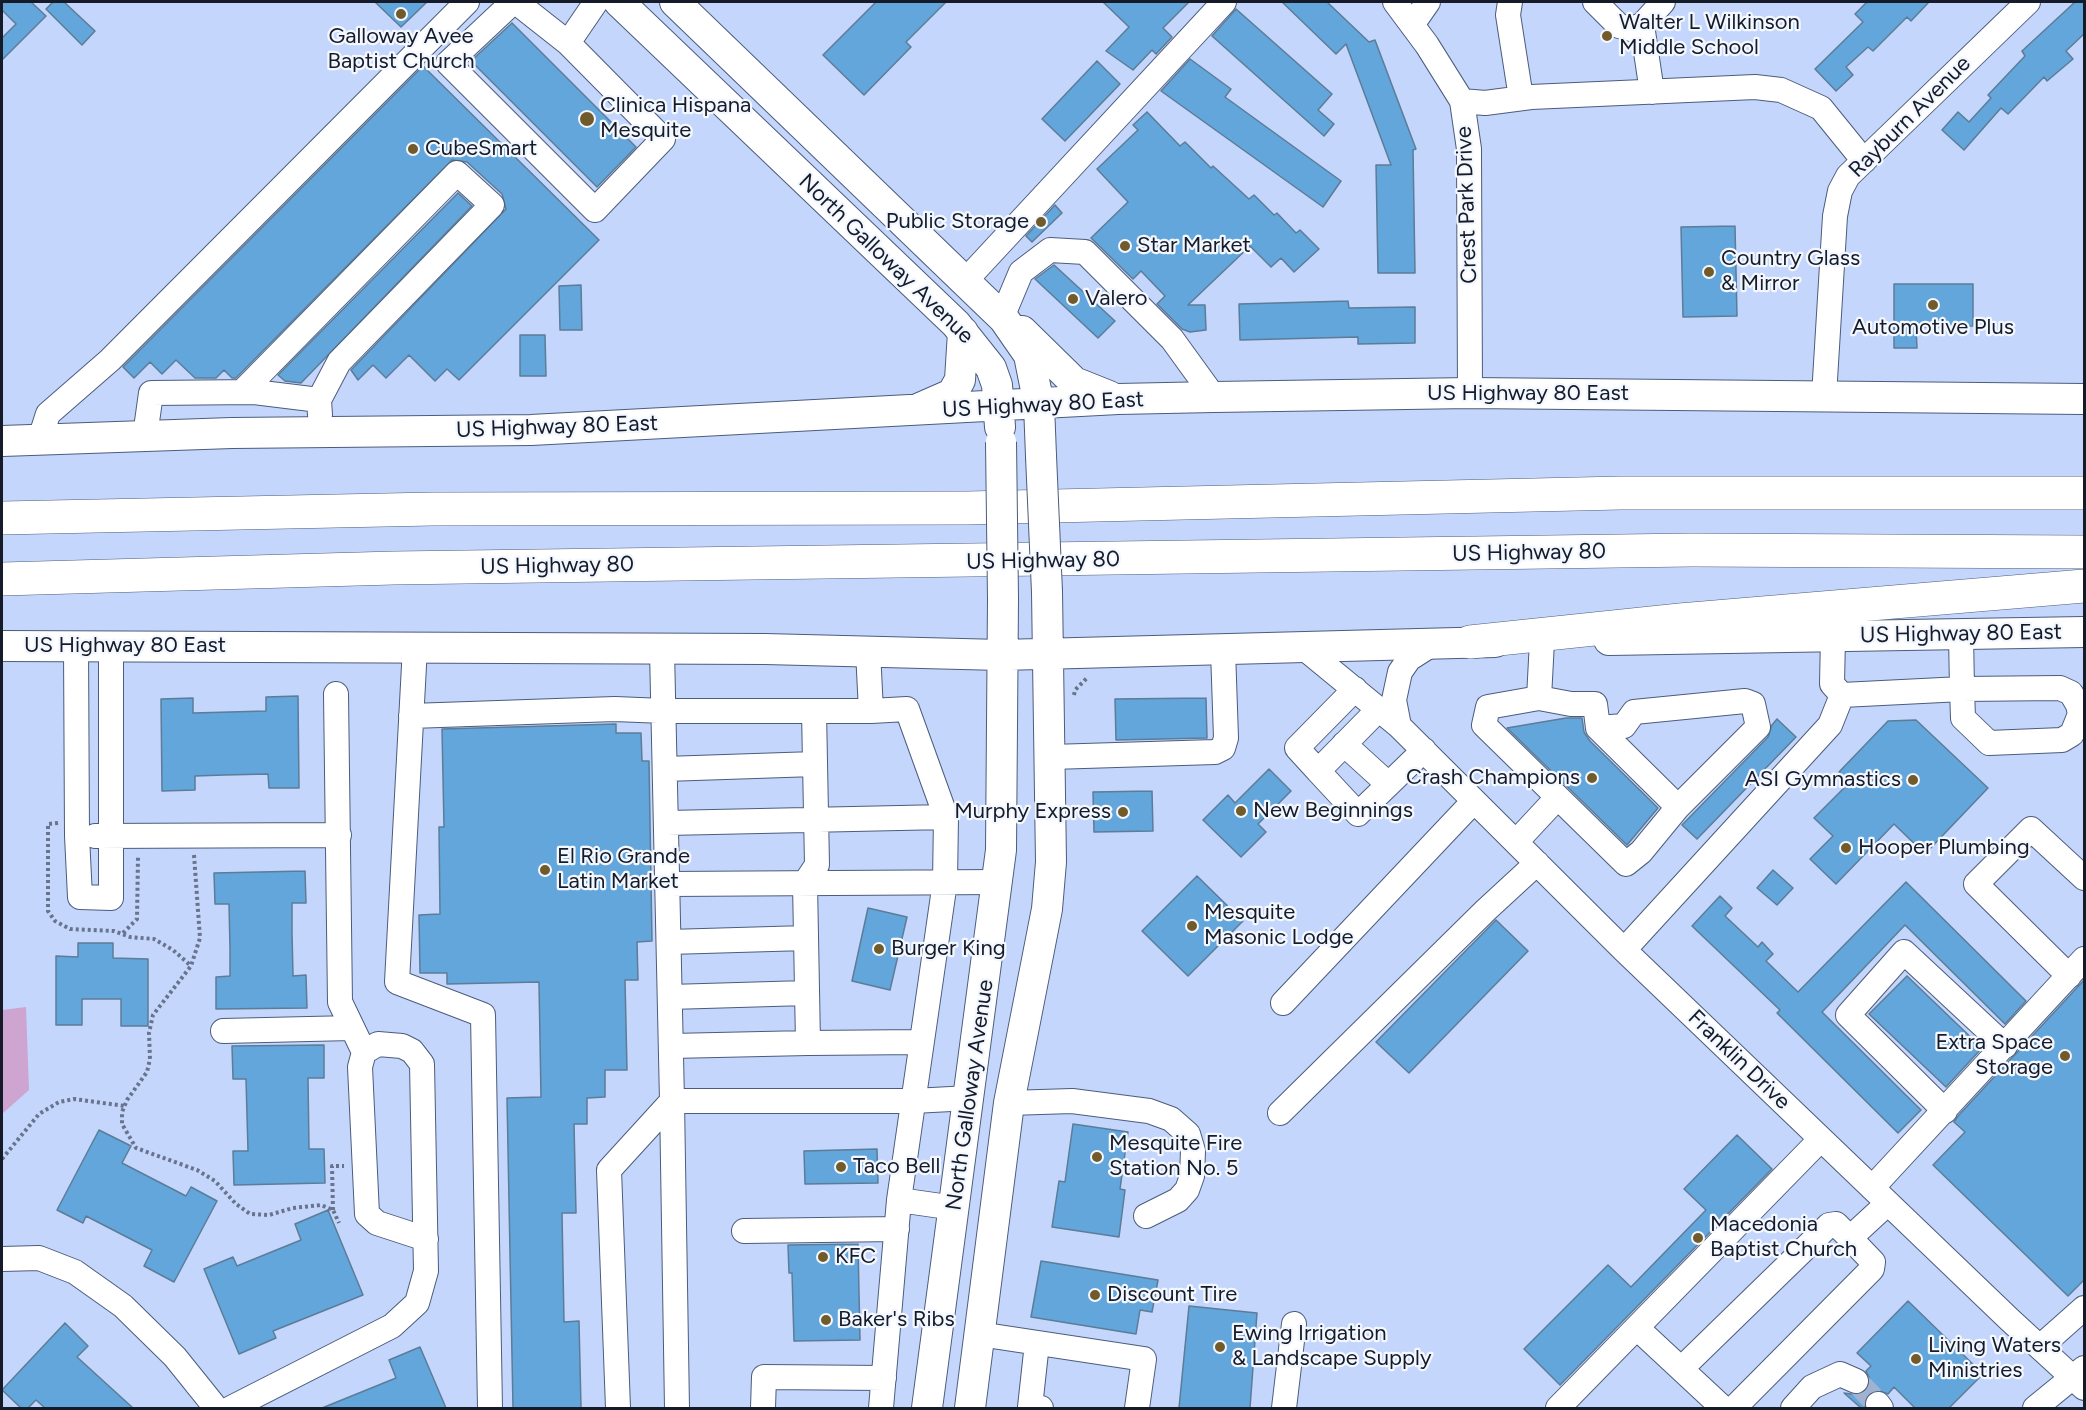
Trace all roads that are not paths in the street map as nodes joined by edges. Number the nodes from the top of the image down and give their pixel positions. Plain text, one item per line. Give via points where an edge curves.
1 (467, 2) edge
2 (515, 2) edge
3 (596, 2) edge
4 (620, 2) edge
5 (675, 2) edge
6 (1224, 2) edge
7 (1395, 2) edge
8 (1428, 2) edge
9 (1510, 2) edge
10 (1595, 2) edge
11 (1663, 2) edge
12 (2028, 2) edge
13 (1412, 25) junction
14 (1642, 25) junction
15 (568, 43) junction
16 (1652, 92) junction
17 (1521, 98) junction
18 (1462, 101) junction
19 (1864, 161) junction
20 (818, 192) junction
21 (985, 299) junction
22 (963, 332) junction
23 (242, 392) junction
24 (1470, 393) junction
25 (1824, 396) junction
26 (1214, 398) junction
27 (1118, 399) junction
28 (2085, 399) edge
29 (320, 400) junction
30 (1039, 405) junction
31 (1000, 407) junction
32 (911, 412) junction
33 (320, 432) junction
34 (145, 436) junction
35 (40, 440) junction
36 (2, 441) edge
37 (2085, 493) edge
38 (2, 518) edge
39 (2085, 552) edge
40 (2, 579) edge
41 (2085, 586) edge
42 (2085, 632) edge
43 (1961, 635) junction
44 (1833, 637) junction
45 (1542, 641) junction
46 (1470, 642) junction
47 (1434, 643) junction
48 (2, 645) edge
49 (76, 646) junction
50 (111, 646) junction
51 (415, 647) junction
52 (1304, 648) junction
53 (662, 650) junction
54 (1223, 650) junction
55 (868, 651) junction
56 (1050, 654) junction
57 (1001, 655) junction
58 (1355, 689) junction
59 (1962, 689) junction
60 (336, 694) dead end
61 (1842, 695) junction
62 (1539, 698) junction
63 (1379, 709) junction
64 (664, 711) junction
65 (814, 711) junction
66 (871, 711) junction
67 (411, 716) junction
68 (1399, 726) junction
69 (1598, 728) junction
70 (1344, 744) junction
71 (1424, 750) junction
72 (1051, 757) junction
73 (815, 764) junction
74 (665, 769) junction
75 (1318, 771) junction
76 (1388, 784) junction
77 (1557, 798) junction
78 (1474, 801) junction
79 (1678, 807) junction
80 (946, 817) junction
81 (816, 819) junction
82 (666, 823) junction
83 (339, 835) junction
84 (77, 836) junction
85 (110, 836) junction
86 (1516, 842) junction
87 (1537, 863) junction
88 (2085, 878) edge
89 (945, 882) junction
90 (998, 882) junction
91 (805, 883) junction
92 (668, 884) junction
93 (806, 938) junction
94 (669, 942) junction
95 (1624, 950) junction
96 (2077, 967) edge
97 (806, 993) junction
98 (670, 997) junction
99 (1283, 1003) dead end
100 (352, 1028) junction
101 (224, 1031) dead end
102 (921, 1042) junction
103 (808, 1043) junction
104 (671, 1046) junction
105 (2005, 1046) junction
106 (364, 1052) junction
107 (970, 1098) junction
108 (672, 1101) junction
109 (913, 1101) junction
110 (1009, 1103) junction
111 (1946, 1111) junction
112 (1280, 1113) dead end
113 (1821, 1139) junction
114 (1880, 1196) junction
115 (899, 1200) junction
116 (955, 1208) junction
117 (1146, 1216) dead end
118 (897, 1229) junction
119 (744, 1231) dead end
120 (1850, 1238) junction
121 (426, 1239) junction
122 (2, 1259) edge
123 (2085, 1308) edge
124 (1294, 1324) dead end
125 (1637, 1328) junction
126 (979, 1334) junction
127 (1037, 1343) junction
128 (2040, 1347) junction
129 (1681, 1369) junction
130 (884, 1378) junction
131 (2081, 1378) edge
132 (1856, 1381) tunnel mouth
133 (216, 1408) edge
134 (231, 1408) edge
135 (490, 1408) edge
136 (618, 1408) edge
137 (677, 1408) edge
138 (763, 1408) edge
139 (881, 1408) edge
140 (927, 1408) edge
141 (970, 1408) edge
142 (1041, 1408) edge
143 (1137, 1408) edge
144 (1284, 1408) edge
145 (1558, 1408) edge
146 (1723, 1408) edge
147 (1734, 1408) edge
148 (1793, 1408) edge
149 (2035, 1408) edge

1 - 35 street via 110,360 48,414
2 - 15 street
2 - 15 street via 448,63 595,210 663,139
3 - 15 street
4 - 20 main road, North Galloway Avenue
5 - 21 main road, North Galloway Avenue
6 - 21 street
7 - 13 street, Crest Park Drive
8 - 13 street
9 - 17 street via 1508,15
10 - 14 street via 1619,26 1631,29
11 - 14 street
12 - 19 street, Rayburn Avenue
13 - 18 street, Crest Park Drive
14 - 16 street
16 - 17 street
16 - 19 street via 1755,87 1781,90 1821,108
17 - 18 street via 1485,103
18 - 24 street, Crest Park Drive via 1469,149
19 - 25 street, Rayburn Avenue via 1840,190 1835,216
20 - 21 main road via 845,200 932,276
20 - 22 main road, North Galloway Avenue
21 - 26 street via 1050,250 1085,252 1172,339
21 - 27 main road via 1035,341 1074,382
21 - 30 main road, North Galloway Avenue via 1005,319 1029,355
22 - 31 main road, North Galloway Avenue via 991,368
22 - 32 main road via 960,380 952,394
23 - 29 street
23 - 29 street via 458,173 492,205 339,362
23 - 34 street via 150,393
24 - 25 main road, US Highway 80 East
24 - 26 main road, US Highway 80 East
25 - 28 main road, US Highway 80 East
26 - 27 main road, US Highway 80 East
27 - 30 main road, US Highway 80 East
29 - 33 street
30 - 31 main road, US Highway 80 East
30 - 56 main road, North Galloway Avenue, bridge
31 - 32 main road, US Highway 80 East
31 - 57 main road, North Galloway Avenue, bridge
32 - 33 main road, US Highway 80 East via 531,430
33 - 34 main road, US Highway 80 East
34 - 35 main road, US Highway 80 East
35 - 36 main road, US Highway 80 East
37 - 38 highway via 1633,493 1000,508 433,509
39 - 40 highway, US Highway 80 via 1680,550 394,568
41 - 46 highway
42 - 43 main road, US Highway 80 East
43 - 44 main road, US Highway 80 East
43 - 59 street
44 - 45 main road, US Highway 80 East
44 - 61 street via 1832,684
45 - 46 main road, US Highway 80 East
45 - 62 street
46 - 47 main road, US Highway 80 East
47 - 52 main road, US Highway 80 East
47 - 68 street via 1409,659 1400,672 1394,700
48 - 49 main road, US Highway 80 East
49 - 50 main road, US Highway 80 East
49 - 84 street
50 - 51 main road, US Highway 80 East
50 - 85 street
51 - 53 main road, US Highway 80 East
51 - 67 street
52 - 54 main road, US Highway 80 East
52 - 58 street, Franklin Drive
53 - 55 main road, US Highway 80 East
53 - 64 street
54 - 56 main road, US Highway 80 East
54 - 72 street via 1223,748 1215,752
55 - 57 main road, US Highway 80 East
55 - 66 street
56 - 57 main road, US Highway 80 East
56 - 72 main road, North Galloway Avenue
57 - 90 main road, North Galloway Avenue via 1004,810
58 - 63 street, Franklin Drive
58 - 75 street via 1297,748
59 - 59 street via 2060,688 2071,693 2078,705 2077,726 2062,740 1989,743 1963,718
59 - 61 street
60 - 83 street
61 - 95 street via 1830,725
62 - 69 street via 1595,704
62 - 77 street via 1488,707 1484,725
63 - 68 street, Franklin Drive
63 - 70 street
64 - 65 street
64 - 67 street
64 - 74 street
65 - 66 street
65 - 73 street
66 - 80 street via 907,709
67 - 135 street via 397,982 483,1015
68 - 71 street, Franklin Drive
69 - 79 street
69 - 79 street via 1624,726 1634,712 1745,701 1753,704 1758,727
70 - 75 street
70 - 76 street
71 - 76 street
71 - 78 street, Franklin Drive
72 - 110 main road, North Galloway Avenue via 1047,909
73 - 74 street
73 - 81 street
74 - 82 street
75 - 76 street via 1358,814
77 - 79 street via 1626,864
77 - 86 street
78 - 86 street, Franklin Drive
78 - 99 street
80 - 81 street
80 - 89 street
81 - 82 street
81 - 91 street via 817,865
82 - 92 street
83 - 85 street
83 - 100 street via 340,1002
84 - 85 street
84 - 85 street via 80,897 111,898
86 - 87 street, Franklin Drive
87 - 95 street, Franklin Drive
87 - 112 street
88 - 96 street via 2031,829 1976,884
89 - 90 street
89 - 91 street
89 - 102 street
90 - 107 main road, North Galloway Avenue
91 - 92 street
91 - 93 street
92 - 94 street
93 - 94 street
93 - 97 street
94 - 98 street
95 - 113 street, Franklin Drive
96 - 105 street
97 - 98 street
97 - 103 street
98 - 104 street
100 - 101 street
100 - 106 street
102 - 103 street
102 - 109 street
103 - 104 street
104 - 108 street
105 - 111 street
105 - 111 street via 1904,952 1848,1015
106 - 121 street via 360,1067 367,1214 377,1223
106 - 121 street via 378,1044 402,1046 422,1064
107 - 109 street
107 - 110 main road
107 - 116 main road, North Galloway Avenue
108 - 109 street
108 - 136 street via 609,1170
108 - 137 street
109 - 115 street
110 - 117 street via 1072,1101 1149,1111 1171,1119 1188,1134 1193,1151 1192,1176 1178,1200
110 - 126 main road, North Galloway Avenue
111 - 114 street
113 - 114 street, Franklin Drive
113 - 125 street
114 - 120 street
114 - 128 street, Franklin Drive
115 - 116 street
115 - 118 street
116 - 140 main road, North Galloway Avenue
118 - 119 street
118 - 130 street
120 - 129 street via 1836,1224 1829,1225
120 - 147 street via 1874,1262 1872,1269
121 - 134 street via 426,1271 417,1303 392,1326
122 - 133 street via 39,1258 75,1272 123,1306 175,1357
123 - 128 street
124 - 144 street
125 - 129 street
125 - 145 street
126 - 127 street
126 - 141 main road, North Galloway Avenue
127 - 142 street via 1030,1407
127 - 143 street via 1144,1359
128 - 131 street, Franklin Drive
129 - 146 street
130 - 138 street via 764,1377
130 - 139 street
131 - 149 street
132 - 148 street via 1840,1374 1812,1387

